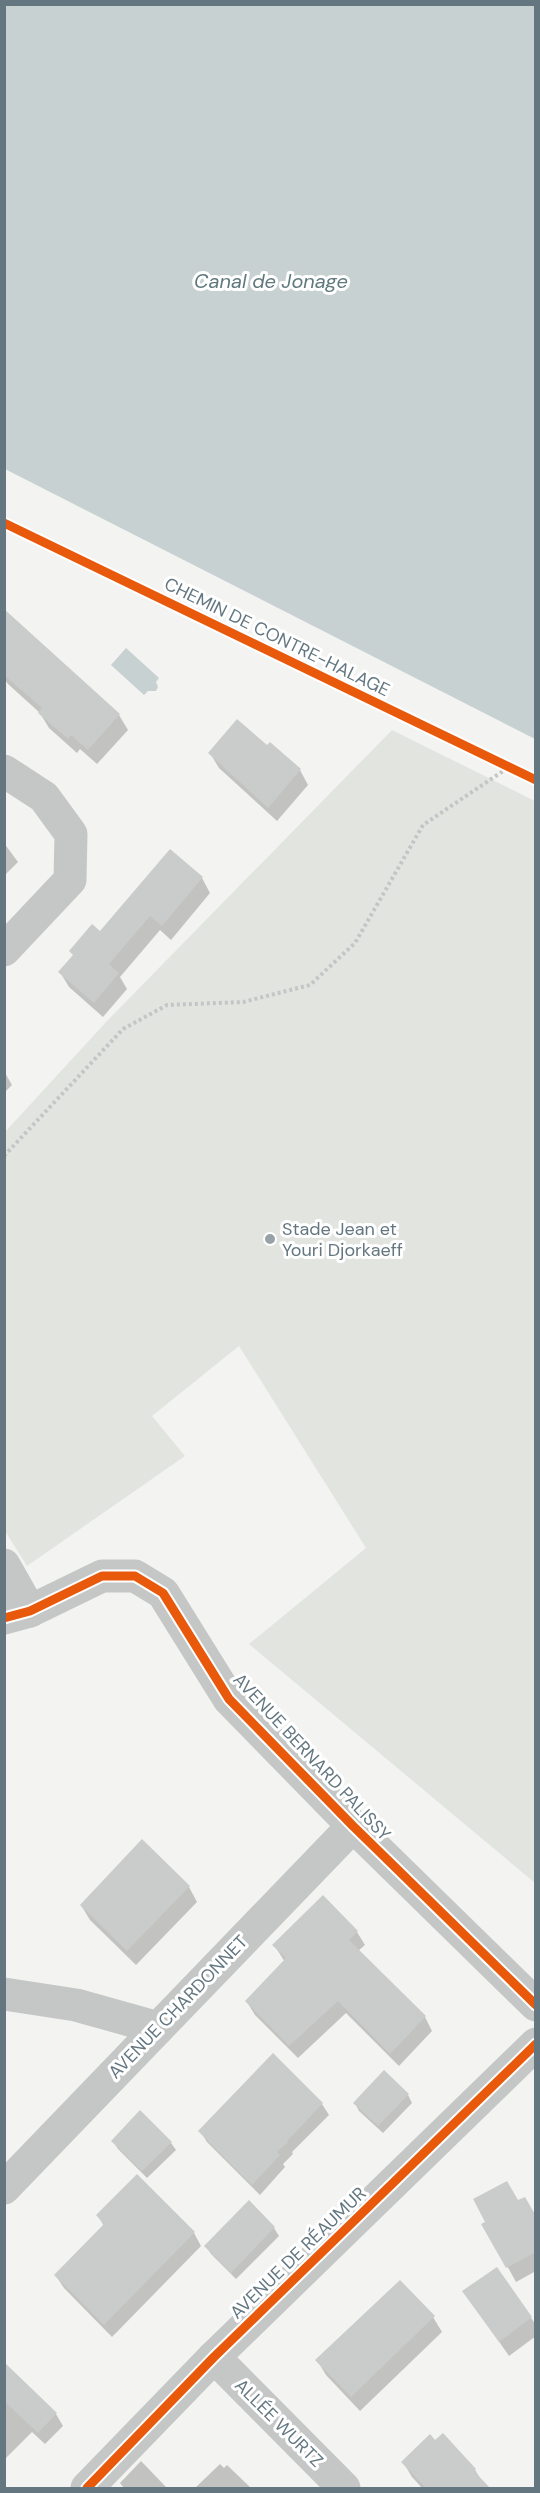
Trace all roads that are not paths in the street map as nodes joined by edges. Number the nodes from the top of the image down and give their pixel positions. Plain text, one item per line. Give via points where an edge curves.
1 (4, 771) edge
2 (4, 950) edge
3 (4, 1565) edge
4 (17, 1614) edge
5 (353, 1826) junction
6 (4, 1994) edge
7 (536, 2005) edge
8 (158, 2028) junction
9 (536, 2044) edge
10 (4, 2188) edge
11 (214, 2357) junction
12 (87, 2488) edge
13 (344, 2488) edge

1 - 2 street via 44,797 71,834 70,880
3 - 4 street, AVENUE BERNARD PALISSY
4 - 5 street, AVENUE BERNARD PALISSY via 102,1576 135,1576 164,1593 229,1699
5 - 7 street, AVENUE BERNARD PALISSY
5 - 8 street, AVENUE CHARDONNET
6 - 8 street via 76,2005
8 - 10 street, AVENUE CHARDONNET
9 - 11 street, AVENUE DE RÉAUMUR
11 - 12 street, AVENUE DE RÉAUMUR
11 - 13 street, ALLÉE WURTZ

